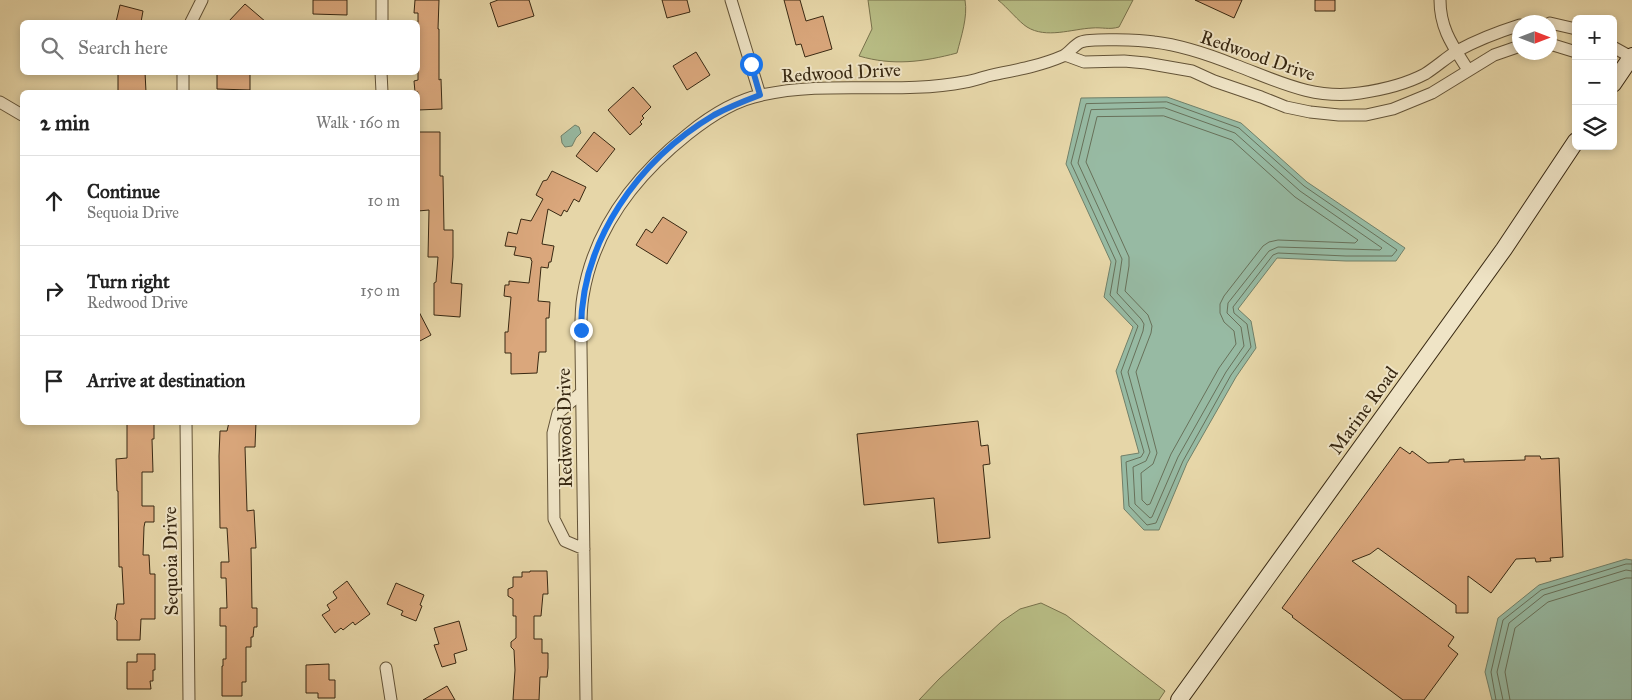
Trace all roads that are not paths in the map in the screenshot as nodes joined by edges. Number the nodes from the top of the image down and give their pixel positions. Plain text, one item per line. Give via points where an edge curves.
1 (202, 0) edge
2 (382, 0) edge
3 (732, 0) edge
4 (1440, 0) edge
5 (192, 20) edge
6 (382, 20) edge
7 (1557, 25) edge
8 (1512, 28) edge
9 (1572, 28) edge
10 (1557, 46) edge
11 (1617, 48) edge
12 (1512, 49) edge
13 (1456, 51) junction
14 (1572, 51) edge
15 (1065, 55) junction
16 (1632, 56) edge
17 (1468, 70) junction
18 (183, 75) edge
19 (381, 75) edge
20 (1617, 76) edge
21 (183, 90) edge
22 (382, 90) edge
23 (760, 95) junction
24 (0, 102) edge
25 (20, 114) edge
26 (1572, 147) edge
27 (581, 393) junction
28 (186, 425) edge
29 (584, 549) junction
30 (386, 668) dead end
31 (189, 700) edge
32 (391, 700) edge
33 (586, 700) edge
34 (1179, 700) edge

1 - 5 street
2 - 6 street
3 - 23 street
4 - 13 street via 1444,28
7 - 9 street
8 - 13 street, Redwood Drive
10 - 14 street
11 - 16 street
12 - 17 street, Redwood Drive
13 - 15 street, Redwood Drive via 1424,74 1393,86 1359,93 1317,94 1215,58 1154,42 1081,42
13 - 17 street
15 - 17 street, Redwood Drive via 1084,62 1146,62 1192,71 1286,107 1339,115 1366,115 1393,109 1432,93
15 - 23 street, Redwood Drive via 1016,71 939,86 804,88
16 - 20 main road
18 - 21 street
19 - 22 street
23 - 27 street, Redwood Drive via 714,116 674,145 637,180 609,223 598,245 584,293
24 - 25 street
26 - 34 main road, Marine Road via 1504,249
27 - 29 street, Redwood Drive
27 - 29 street via 558,413 552,433 553,491 554,519 564,541
28 - 31 street, Sequoia Drive
29 - 33 street, Redwood Drive
30 - 32 street

